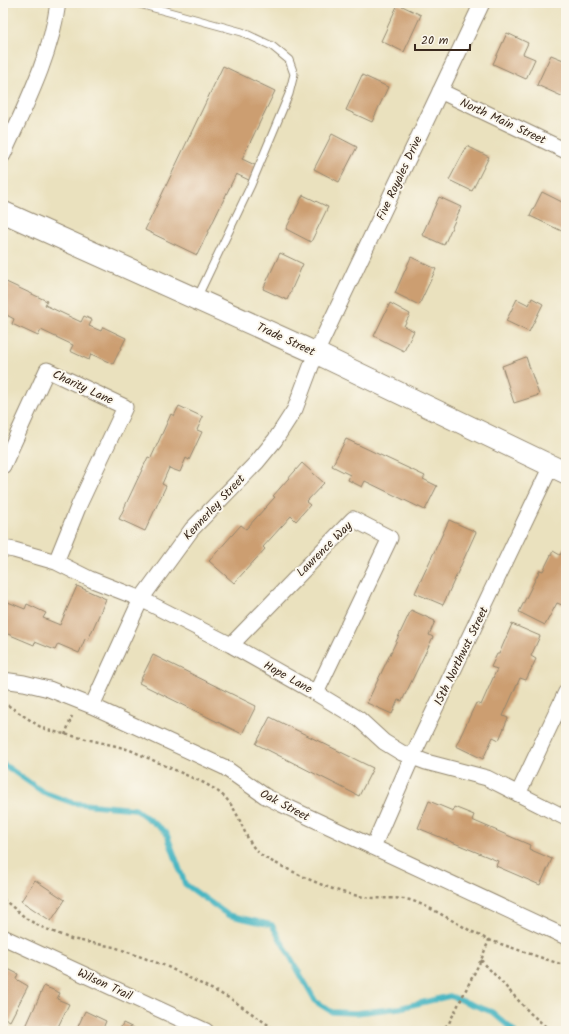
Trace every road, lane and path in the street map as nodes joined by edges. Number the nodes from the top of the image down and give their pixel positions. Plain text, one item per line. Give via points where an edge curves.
1 (58, 3) edge
2 (136, 3) edge
3 (482, 3) edge
4 (440, 91) junction
5 (566, 151) edge
6 (3, 155) edge
7 (3, 212) edge
8 (196, 298) junction
9 (316, 353) junction
10 (3, 466) edge
11 (559, 469) edge
12 (3, 548) edge
13 (56, 562) junction
14 (141, 599) junction
15 (231, 644) junction
16 (3, 680) edge
17 (316, 692) junction
18 (566, 692) edge
19 (3, 702) edge
20 (92, 706) junction
21 (412, 757) junction
22 (518, 794) junction
23 (566, 818) edge
24 (373, 847) junction
25 (3, 899) edge
26 (3, 937) edge
27 (566, 937) edge
28 (489, 940) junction
29 (481, 960) junction
30 (566, 967) edge
31 (206, 1031) edge
32 (277, 1031) edge
33 (441, 1031) edge
34 (551, 1031) edge

1 - 6 street via 45,56
2 - 8 lane via 242,32 272,46 289,60 294,74 289,94 251,185
3 - 4 street, Five Royales Drive
4 - 5 street, North Main Street
4 - 9 street, Five Royales Drive
7 - 8 street, Trade Street
8 - 9 street, Trade Street
9 - 11 street, Trade Street
9 - 14 street, Kennerley Street via 295,409 275,440 192,529
10 - 13 street, Charity Lane via 47,370 125,407 79,505
11 - 21 street, 15th Northwst Street
12 - 13 street, Hope Lane
13 - 14 street, Hope Lane via 90,579
14 - 15 street, Hope Lane
14 - 20 street, Kennerley Street
15 - 17 street, Hope Lane
15 - 17 street, Lawrence Way via 353,520 390,538
16 - 20 street, Oak Street via 49,689
17 - 21 street, Hope Lane via 359,719 384,742
18 - 22 street
19 - 28 path via 47,730 130,750 215,789 230,803 253,848 269,860 349,894 366,898 394,898 426,906
20 - 24 street, Oak Street via 224,767 265,796
21 - 22 street, Hope Lane via 487,778
21 - 24 street, 15th Northwst Street
22 - 23 street, Hope Lane
24 - 27 street, Oak Street
25 - 32 path via 27,919 71,939 114,947 166,966 231,999
26 - 31 street, Wilson Trail
28 - 29 path
28 - 30 path
29 - 33 path via 449,1023
29 - 34 path via 530,1013

